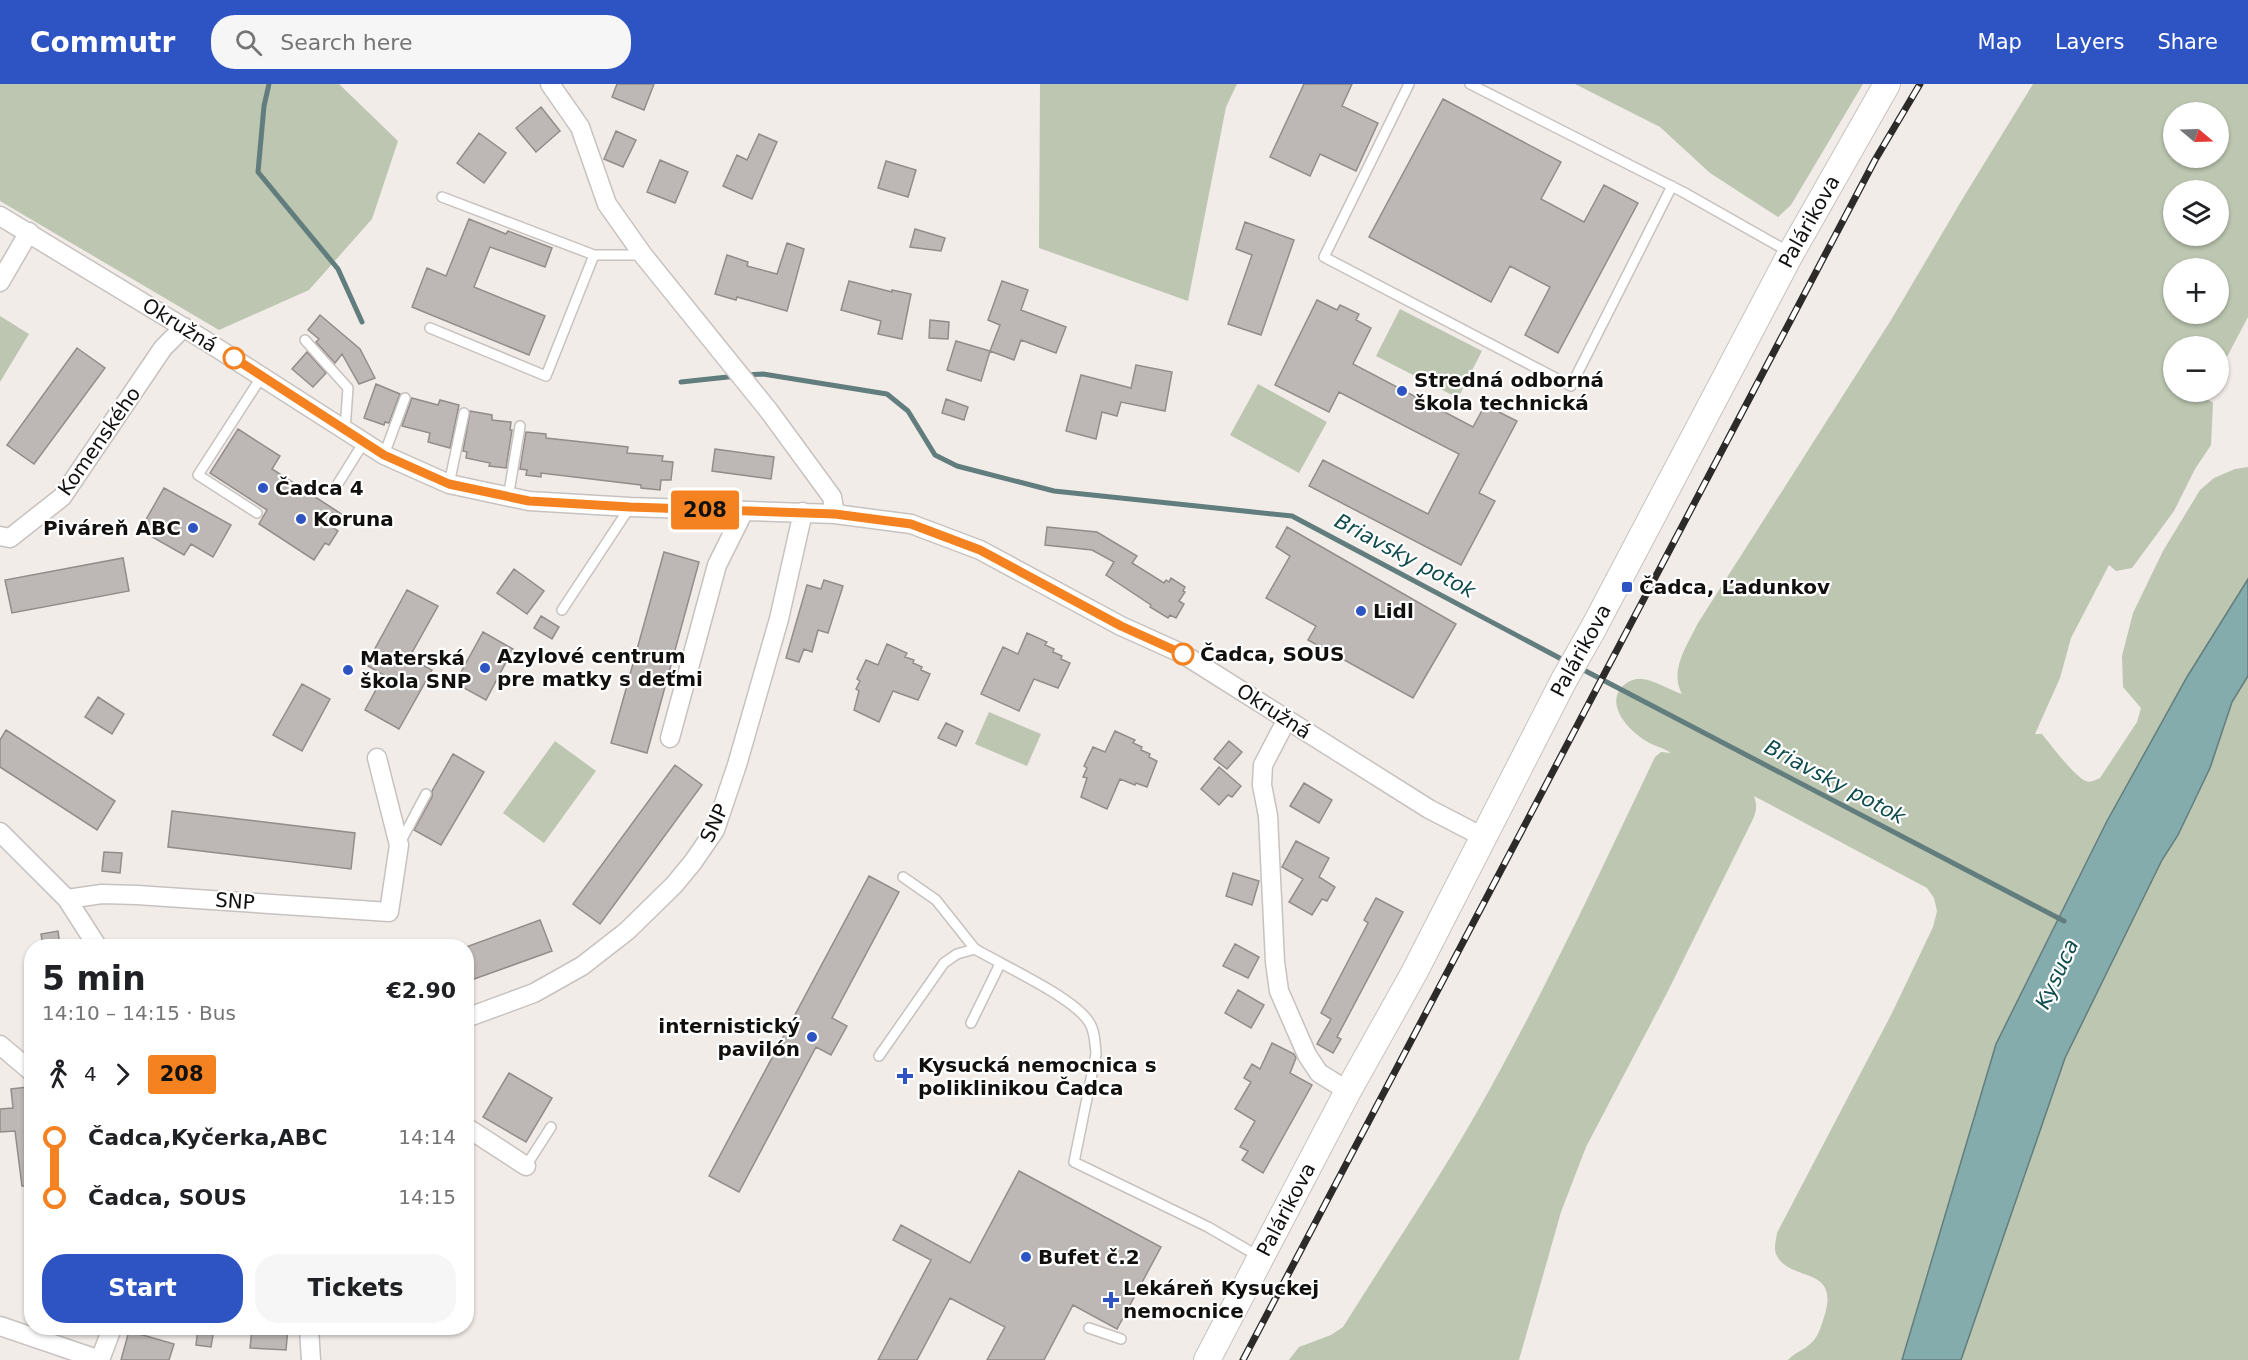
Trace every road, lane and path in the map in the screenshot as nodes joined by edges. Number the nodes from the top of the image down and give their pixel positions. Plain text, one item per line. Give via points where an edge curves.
1 (550, 84) edge
2 (1409, 84) edge
3 (1470, 84) edge
4 (1887, 84) edge
5 (1672, 186) junction
6 (442, 197) dead end
7 (0, 216) edge
8 (29, 232) junction
9 (1791, 253) junction
10 (594, 255) junction
11 (643, 255) junction
12 (0, 282) edge
13 (184, 327) junction
14 (430, 328) dead end
15 (305, 340) dead end
16 (261, 376) junction
17 (405, 398) dead end
18 (464, 412) dead end
19 (520, 426) dead end
20 (345, 430) junction
21 (364, 442) junction
22 (384, 455) junction
23 (449, 484) junction
24 (334, 490) dead end
25 (508, 498) junction
26 (630, 507) junction
27 (744, 511) junction
28 (803, 512) junction
29 (257, 513) dead end
30 (835, 514) junction
31 (0, 536) edge
32 (562, 610) dead end
33 (1287, 719) junction
34 (670, 738) dead end
35 (377, 758) dead end
36 (426, 794) dead end
37 (0, 832) edge
38 (1485, 838) junction
39 (399, 845) junction
40 (903, 877) dead end
41 (67, 899) junction
42 (93, 939) edge
43 (975, 950) junction
44 (1000, 964) junction
45 (474, 1015) edge
46 (971, 1023) dead end
47 (0, 1045) edge
48 (879, 1056) dead end
49 (24, 1065) edge
50 (1348, 1091) junction
51 (551, 1127) dead end
52 (474, 1132) edge
53 (526, 1166) joint
54 (1261, 1257) junction
55 (0, 1326) edge
56 (1089, 1328) dead end
57 (24, 1334) edge
58 (26, 1335) edge
59 (109, 1335) edge
60 (309, 1335) edge
61 (1121, 1339) dead end
62 (100, 1360) edge
63 (310, 1360) edge
64 (1207, 1360) edge

1 - 11 street via 580,127 607,204
2 - 5 lane via 1324,257 1571,386
3 - 5 lane
4 - 9 main road, Palárikova
5 - 9 lane
6 - 10 lane
7 - 8 street, Okružná
8 - 12 street
8 - 13 street, Okružná
9 - 38 main road, Palárikova via 1564,680
10 - 11 lane
10 - 14 lane via 546,376
11 - 30 street via 769,411 832,497
13 - 16 street, Okružná
13 - 31 street, Komenského via 163,348 62,497 10,538
15 - 20 lane via 348,388
16 - 20 street, Okružná
16 - 29 lane via 198,475
17 - 22 lane
18 - 23 lane
19 - 25 lane
20 - 21 street, Okružná
21 - 22 street, Okružná
21 - 24 lane
22 - 23 street, Okružná
23 - 25 street, Okružná
25 - 26 street, Okružná
26 - 27 street, Okružná
26 - 32 lane
27 - 28 street, Okružná
27 - 34 street via 717,565
28 - 30 street, Okružná
28 - 45 street, SNP via 779,620 715,830 674,885 627,931 582,966 534,993
30 - 33 street, Okružná via 911,524 980,550 1121,626 1183,654
33 - 38 street, Okružná via 1430,809
33 - 50 street via 1263,765 1262,785 1268,816 1279,991 1319,1073
35 - 39 street, SNP
36 - 39 lane
37 - 41 street
38 - 50 main road, Palárikova
39 - 41 street, SNP via 390,912 137,895
40 - 43 lane via 936,900
41 - 42 street
43 - 44 lane
43 - 48 lane via 957,954 944,963
44 - 46 lane
44 - 54 lane via 1061,997 1090,1023 1096,1054 1074,1162
47 - 49 street
50 - 54 main road, Palárikova
51 - 53 lane
52 - 53 street
54 - 64 main road, Palárikova
55 - 57 street
56 - 61 lane
58 - 62 street
59 - 62 street
60 - 63 street

